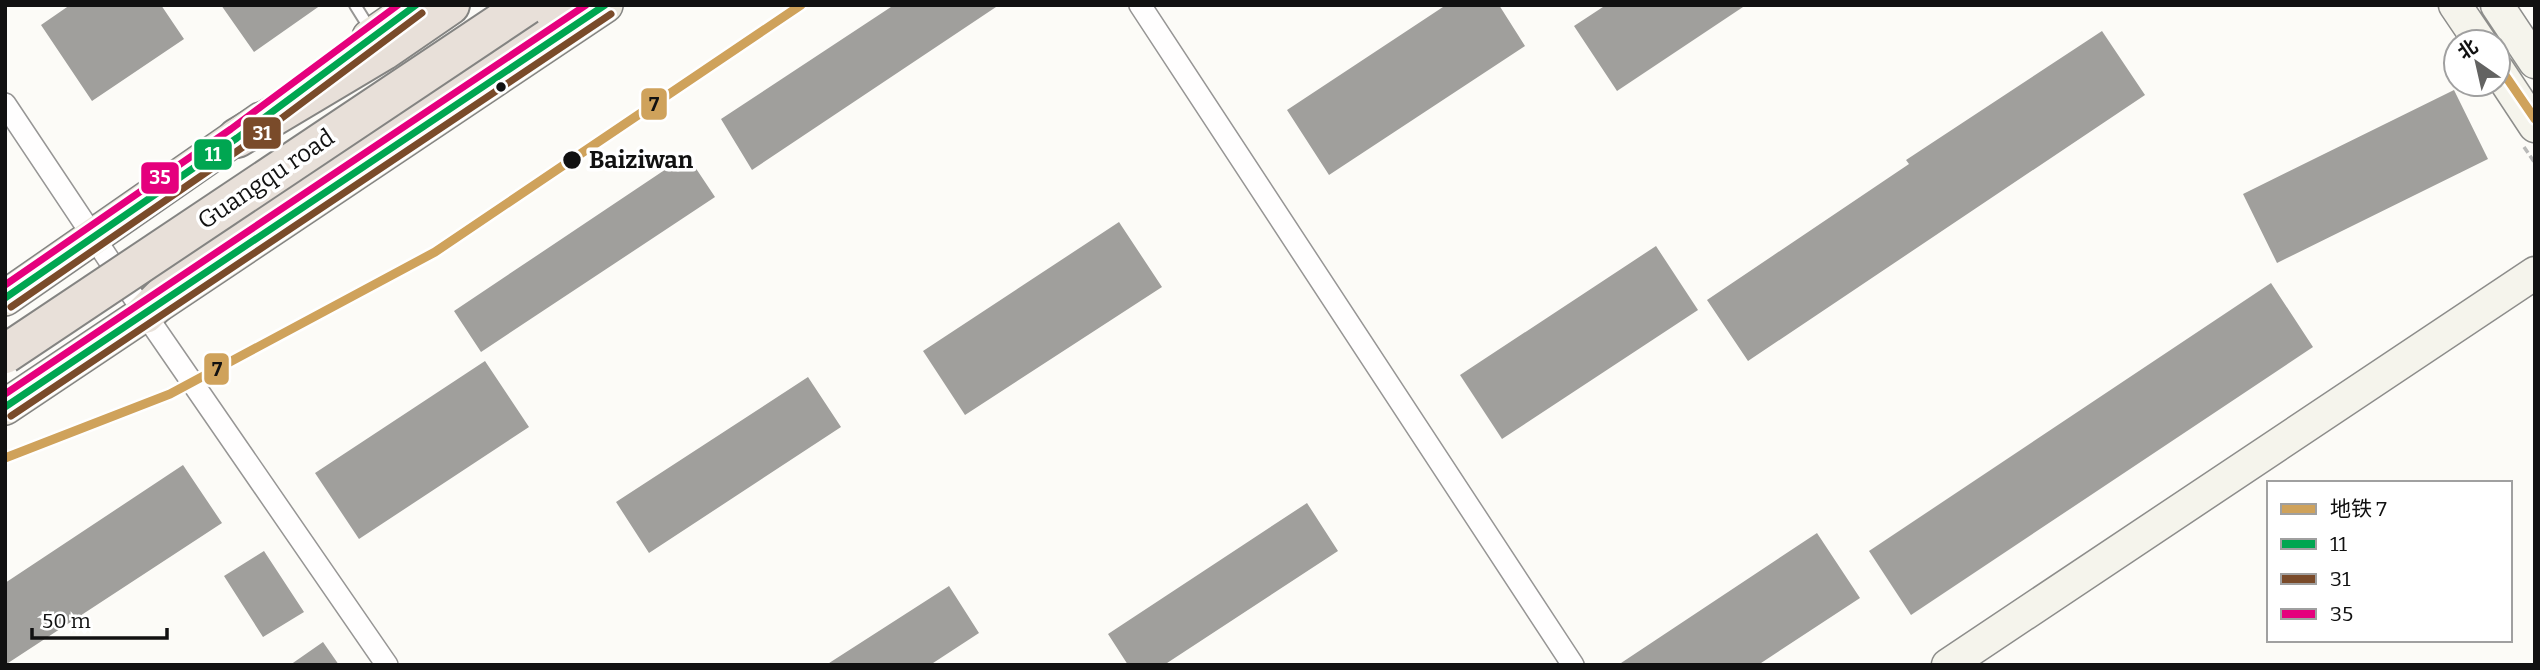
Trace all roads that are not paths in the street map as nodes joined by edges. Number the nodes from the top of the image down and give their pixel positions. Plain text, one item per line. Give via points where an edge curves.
1 (355, 5) edge
2 (415, 5) edge
3 (450, 5) edge
4 (486, 5) edge
5 (527, 5) edge
6 (562, 5) edge
7 (605, 5) edge
8 (1140, 5) edge
9 (2455, 5) edge
10 (2497, 5) edge
11 (2471, 28) edge
12 (378, 43) junction
13 (2535, 62) edge
14 (2512, 91) edge
15 (5, 104) edge
16 (2535, 125) edge
17 (237, 138) joint
18 (95, 238) junction
19 (2535, 274) edge
20 (5, 298) edge
21 (145, 314) junction
22 (5, 328) edge
23 (5, 354) edge
24 (5, 407) edge
25 (387, 665) edge
26 (1573, 665) edge
27 (1948, 665) edge

1 - 12 lane
2 - 12 main road
3 - 12 highway
4 - 22 highway, Guangqu road
5 - 23 highway, Guangqu road, bridge
6 - 21 highway via 225,235
7 - 21 main road
8 - 26 street
9 - 11 street
10 - 13 street
12 - 17 highway
14 - 16 street
15 - 18 street
17 - 18 main road
18 - 20 main road
18 - 21 street
19 - 27 street
21 - 24 main road
21 - 25 street

